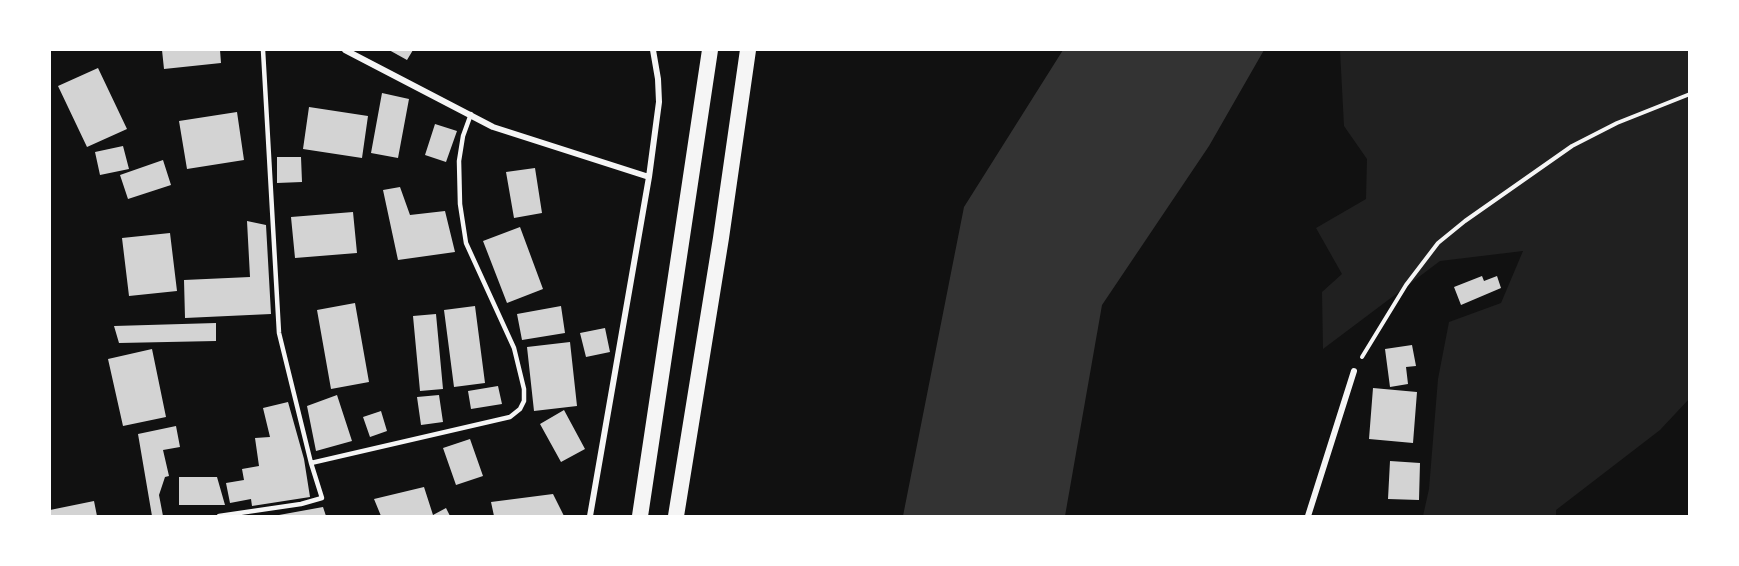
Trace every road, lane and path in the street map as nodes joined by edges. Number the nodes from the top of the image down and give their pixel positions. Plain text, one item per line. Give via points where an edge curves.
1 (263, 50) edge
2 (345, 50) edge
3 (653, 50) edge
4 (710, 50) edge
5 (748, 50) edge
6 (1689, 94) edge
7 (471, 114) junction
8 (649, 177) junction
9 (1354, 371) joint
10 (311, 463) junction
11 (219, 516) edge
12 (590, 516) edge
13 (640, 516) edge
14 (676, 516) edge
15 (1308, 516) edge

1 - 10 lane via 279,333
2 - 7 street
3 - 8 street via 659,102
4 - 13 highway
5 - 14 highway
6 - 9 path via 1572,146 1437,243 1406,285
7 - 8 street via 493,127
7 - 10 lane via 459,161 466,243 514,348 524,401 510,417
8 - 12 street
9 - 15 street
10 - 11 lane via 322,498

